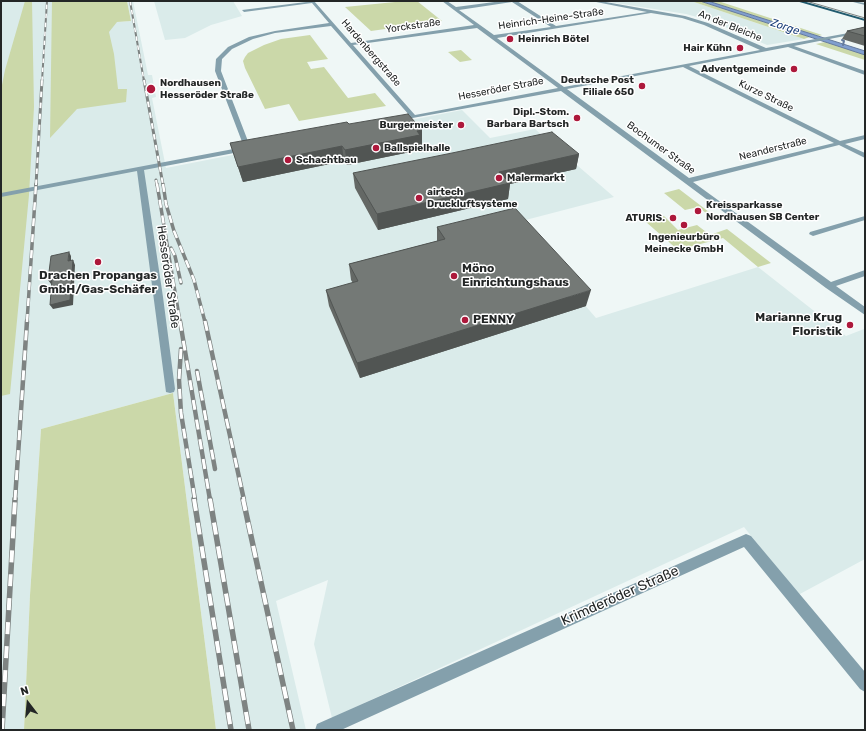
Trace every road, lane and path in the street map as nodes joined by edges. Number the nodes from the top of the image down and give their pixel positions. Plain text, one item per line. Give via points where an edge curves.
1 (444, 1) edge
2 (512, 1) edge
3 (593, 1) edge
4 (798, 1) edge
5 (854, 1) edge
6 (313, 2) edge
7 (865, 4) edge
8 (454, 9) junction
9 (244, 11) dead end
10 (659, 12) junction
11 (865, 20) edge
12 (333, 24) junction
13 (478, 26) junction
14 (554, 28) junction
15 (865, 31) edge
16 (493, 36) junction
17 (351, 44) junction
18 (788, 46) junction
19 (766, 50) junction
20 (684, 66) junction
21 (865, 72) edge
22 (562, 89) junction
23 (414, 117) junction
24 (390, 122) edge
25 (865, 137) edge
26 (840, 143) junction
27 (256, 147) edge
28 (248, 149) junction
29 (865, 156) edge
30 (140, 169) junction
31 (687, 181) junction
32 (1, 195) edge
33 (865, 218) edge
34 (814, 234) dead end
35 (865, 273) edge
36 (829, 286) junction
37 (865, 312) edge
38 (170, 389) dead end
39 (865, 684) edge
40 (323, 730) edge

1 - 8 street, Bochumer Straße
2 - 8 street
2 - 14 street
3 - 10 street, An der Bleiche
4 - 11 main road
5 - 7 street
6 - 9 street, Hardenbergstraße
6 - 12 street, Hardenbergstraße
8 - 13 street, Bochumer Straße
10 - 14 street, Heinrich-Heine-Straße
10 - 19 street, An der Bleiche via 706,24
12 - 17 street, Hardenbergstraße
12 - 28 street via 250,38 230,48 220,59 218,71
13 - 16 street, Bochumer Straße
13 - 17 street, Yorckstraße
14 - 16 street, Heinrich-Heine-Straße
15 - 18 street, Hesseröder Straße
16 - 22 street, Bochumer Straße
17 - 23 street, Hardenbergstraße
18 - 19 street, Hesseröder Straße
18 - 21 street
19 - 20 street, Hesseröder Straße
20 - 22 street, Hesseröder Straße
20 - 26 street, Kurze Straße
22 - 23 street, Hesseröder Straße
22 - 31 street, Bochumer Straße
23 - 24 street, Hesseröder Straße
25 - 26 street, Neanderstraße
26 - 29 street, Kurze Straße
26 - 31 street, Neanderstraße
27 - 28 street
28 - 30 street
30 - 32 street
30 - 38 street, Hesseröder Straße
31 - 36 street, Bochumer Straße
33 - 34 street
35 - 36 street
36 - 37 street, Bochumer Straße
39 - 40 street, Krimderöder Straße via 746,540

